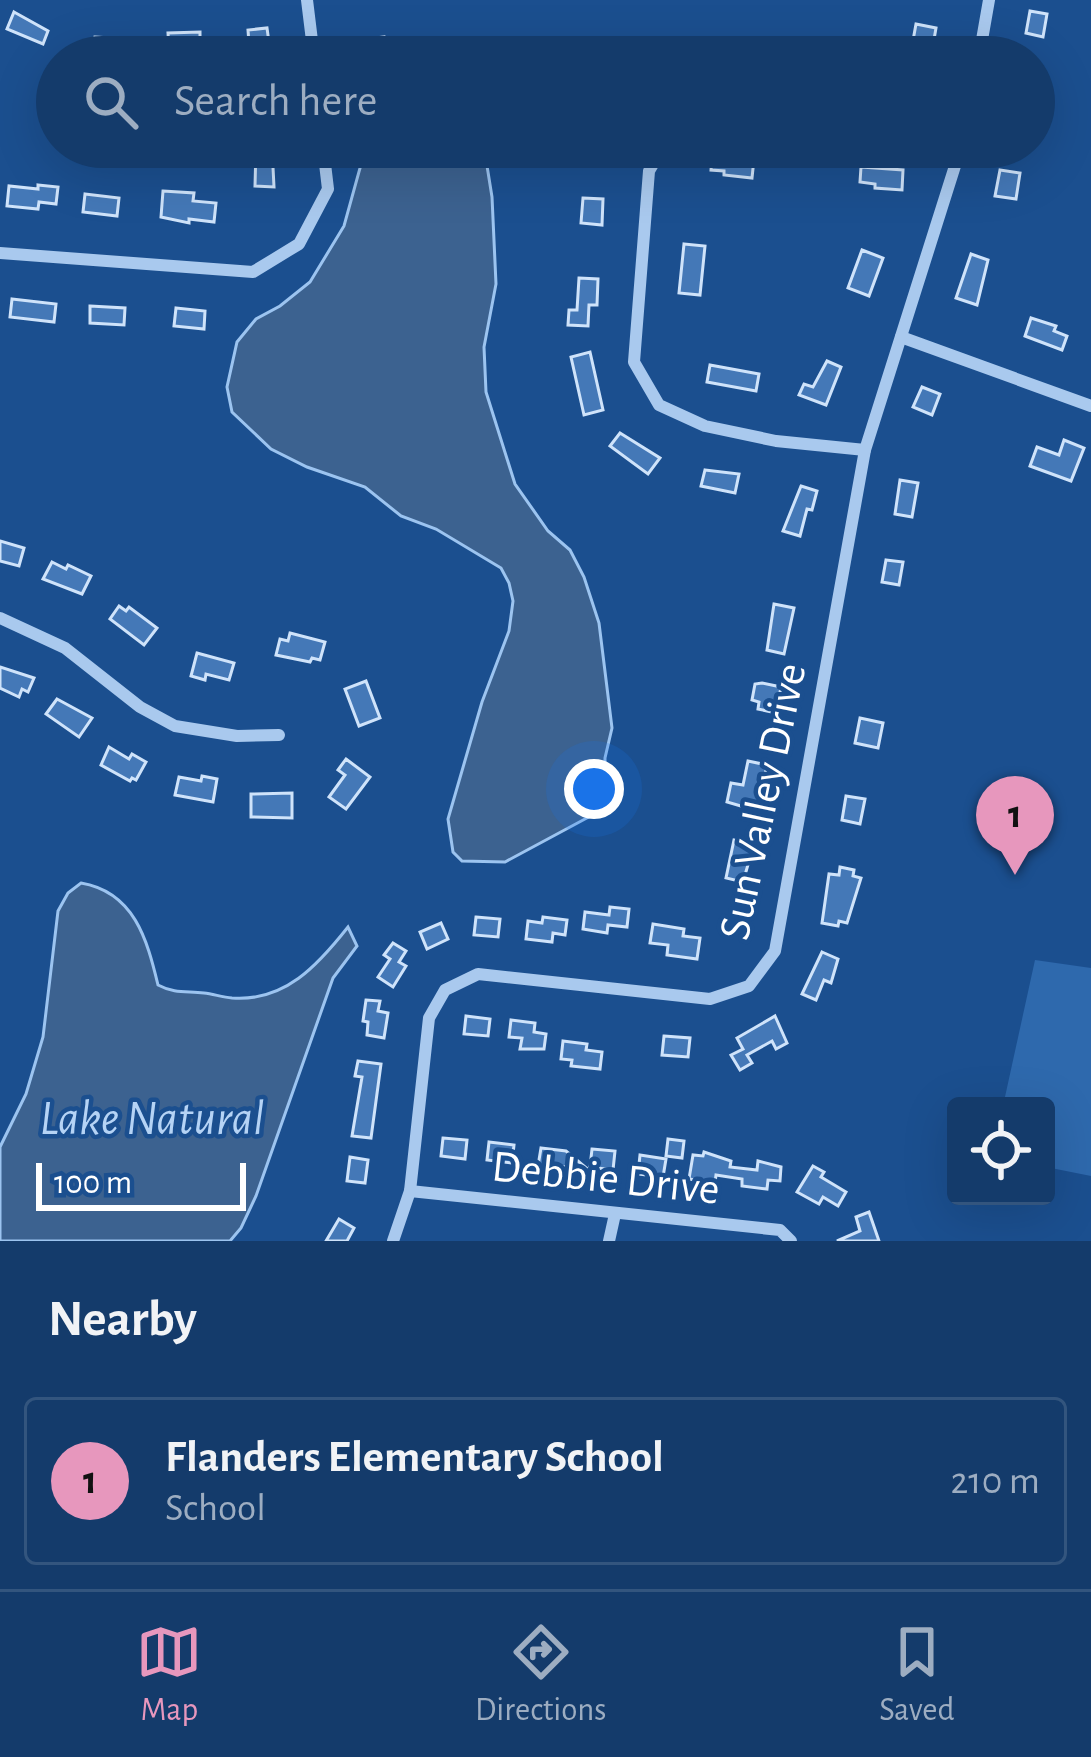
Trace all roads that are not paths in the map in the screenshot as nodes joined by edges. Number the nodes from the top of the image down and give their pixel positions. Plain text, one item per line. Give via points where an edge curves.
1 (308, 0) edge
2 (989, 0) edge
3 (312, 36) edge
4 (983, 36) edge
5 (326, 168) edge
6 (651, 168) edge
7 (954, 168) edge
8 (0, 253) edge
9 (901, 338) junction
10 (1091, 406) edge
11 (866, 449) junction
12 (0, 618) edge
13 (278, 735) dead end
14 (410, 1191) junction
15 (615, 1214) junction
16 (393, 1241) edge
17 (610, 1241) edge
18 (791, 1241) edge

1 - 3 street
2 - 4 street
5 - 8 street via 328,189 299,244 253,272
6 - 11 street via 634,362 659,405 705,426
7 - 9 street, Sun Valley Drive
9 - 10 street
9 - 11 street, Sun Valley Drive
11 - 14 street, Sun Valley Drive via 776,951 749,986 710,999 478,974 445,990 429,1018
12 - 13 street via 65,648 175,726
14 - 15 street, Debbie Drive
14 - 16 street, Sun Valley Drive
15 - 17 street
15 - 18 street, Debbie Drive via 780,1230

